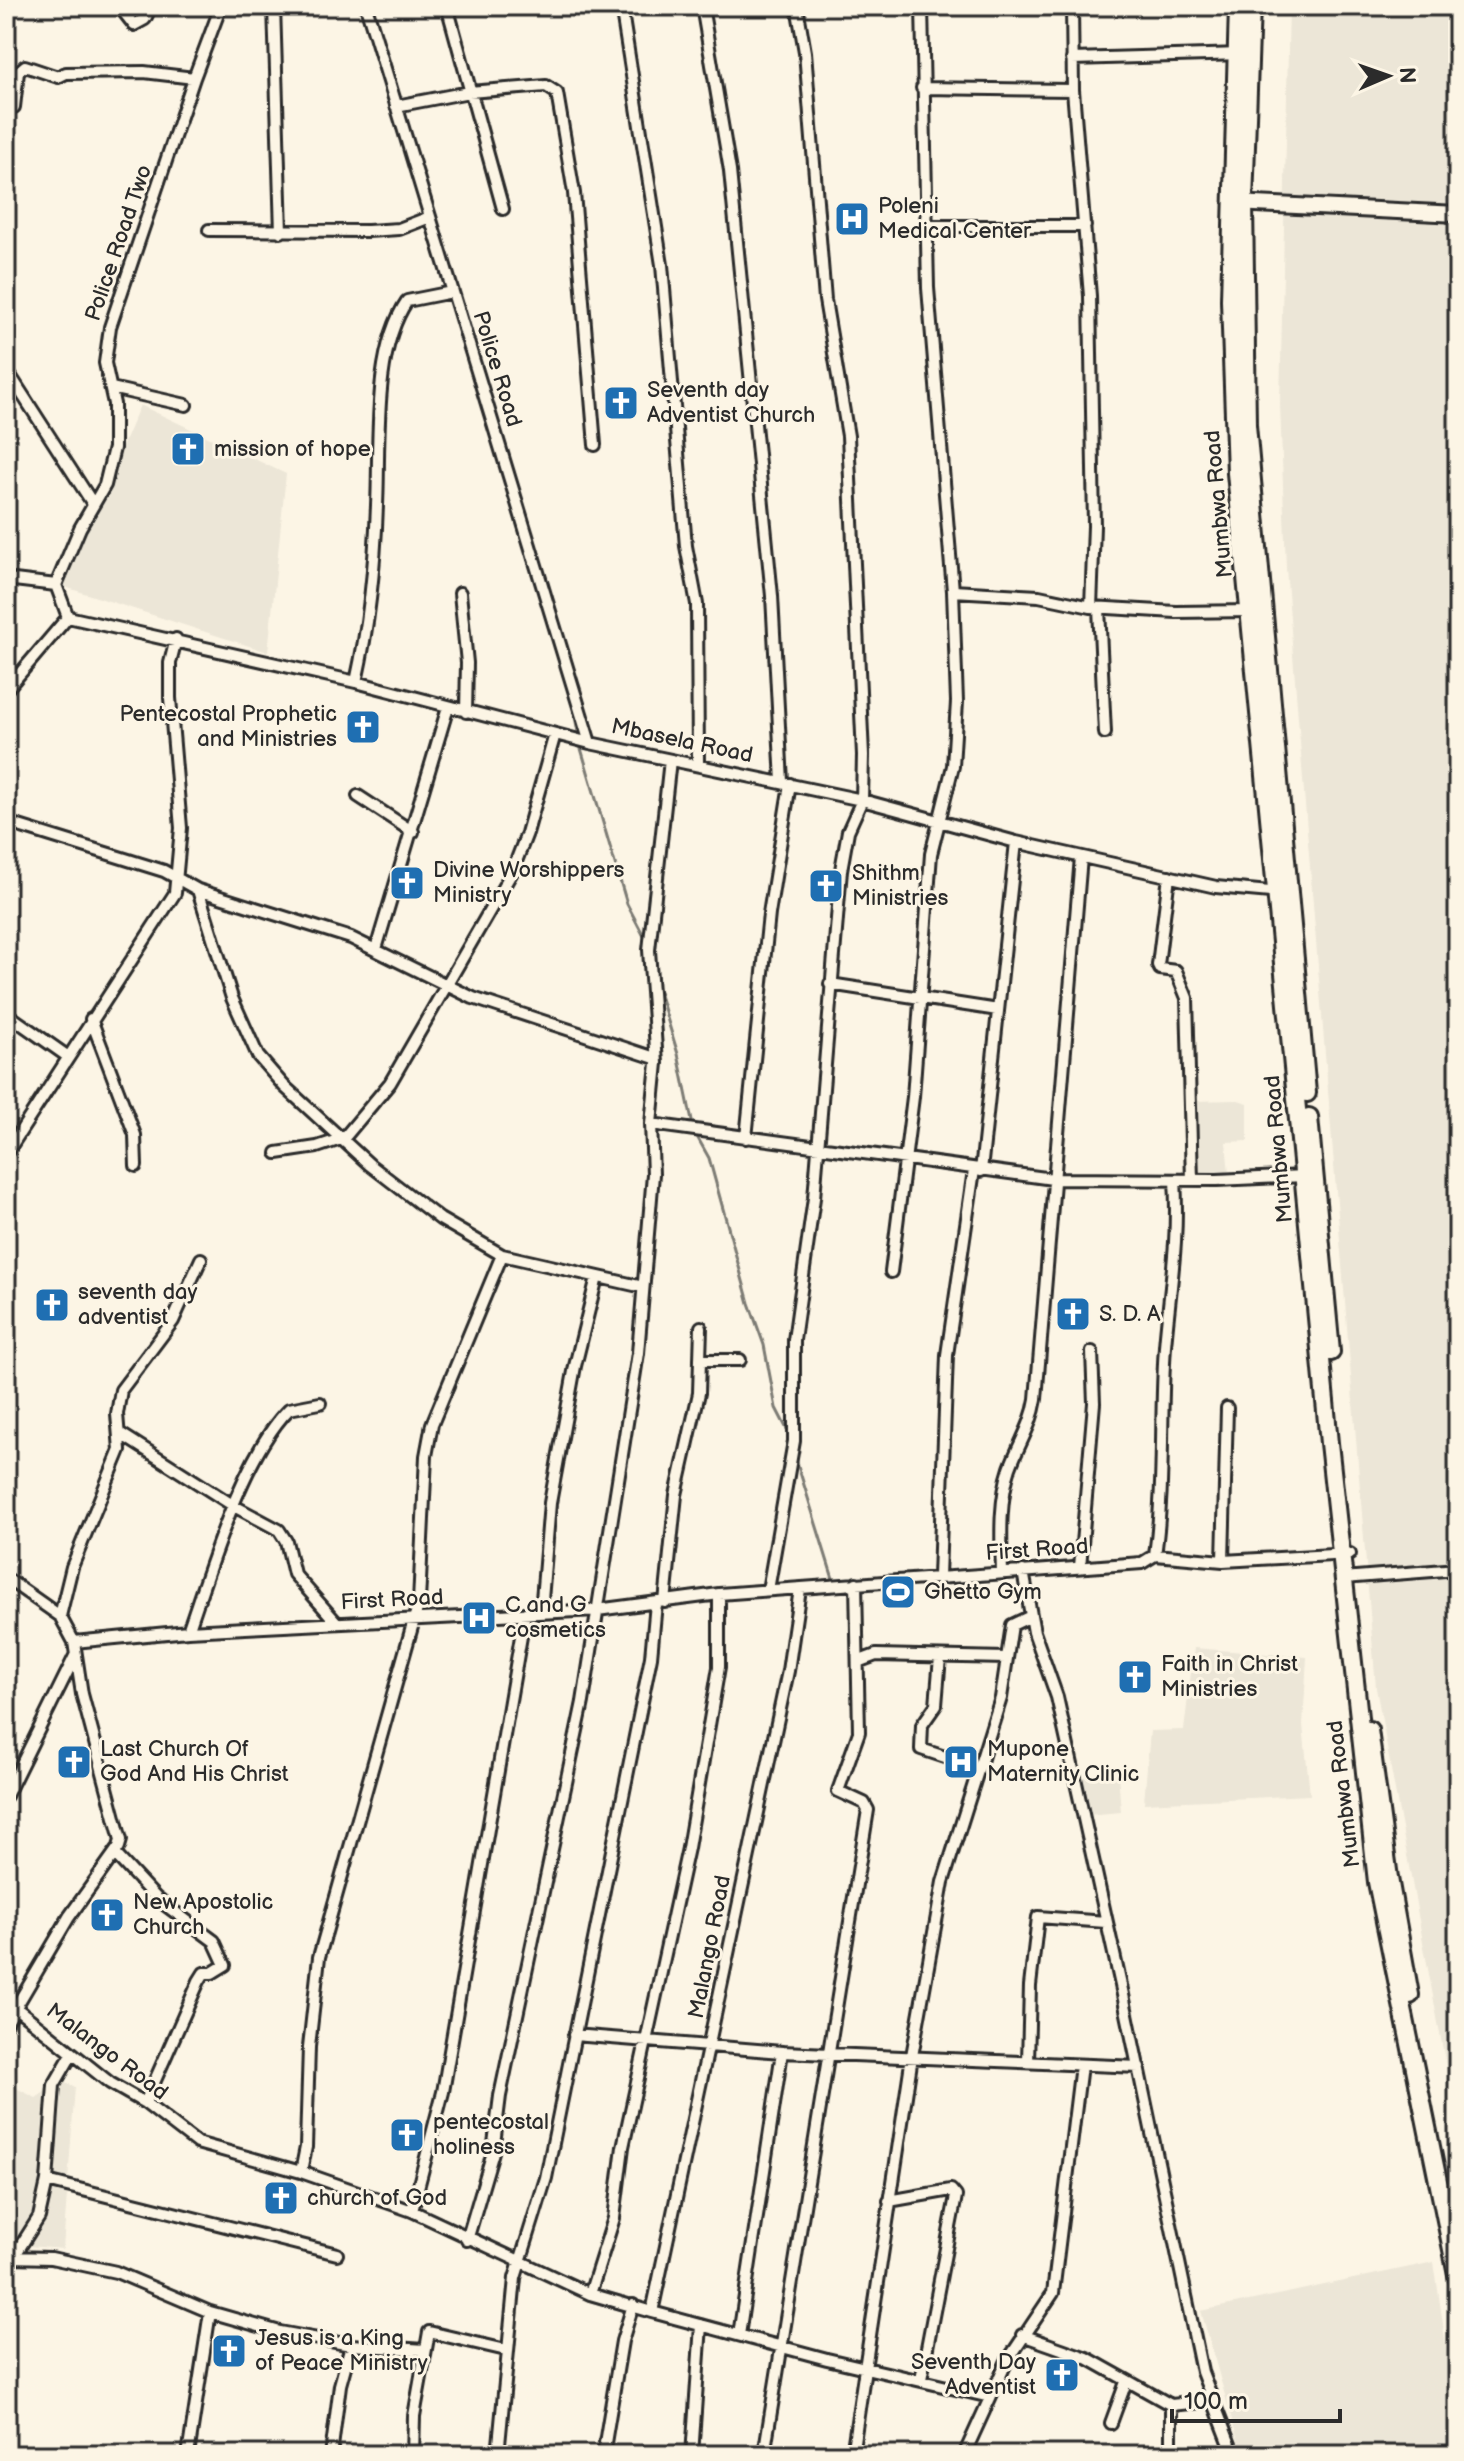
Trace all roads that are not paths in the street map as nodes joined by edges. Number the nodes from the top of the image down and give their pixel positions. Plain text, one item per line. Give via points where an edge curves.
1 (151, 6) edge
2 (221, 6) edge
3 (274, 6) edge
4 (366, 6) edge
5 (447, 6) edge
6 (621, 6) edge
7 (702, 6) edge
8 (797, 6) edge
9 (922, 6) edge
10 (1072, 6) edge
11 (1238, 6) edge
12 (1251, 6) edge
13 (123, 11) dead end
14 (1242, 54) junction
15 (1072, 59) junction
16 (194, 78) junction
17 (922, 88) junction
18 (1073, 90) junction
19 (469, 92) junction
20 (396, 106) junction
21 (14, 107) dead end
22 (1238, 203) junction
23 (503, 209) dead end
24 (1458, 214) edge
25 (430, 217) junction
26 (925, 226) junction
27 (1085, 226) junction
28 (209, 230) dead end
29 (281, 232) junction
30 (452, 292) junction
31 (6, 369) edge
32 (111, 388) junction
33 (186, 405) dead end
34 (595, 445) dead end
35 (93, 504) junction
36 (6, 579) edge
37 (56, 585) junction
38 (953, 591) junction
39 (460, 593) dead end
40 (1095, 607) junction
41 (1251, 611) junction
42 (68, 617) junction
43 (176, 639) junction
44 (356, 682) junction
45 (6, 690) edge
46 (448, 707) junction
47 (466, 712) junction
48 (1105, 733) dead end
49 (555, 734) junction
50 (590, 743) junction
51 (670, 760) junction
52 (698, 764) junction
53 (786, 783) junction
54 (358, 796) dead end
55 (862, 800) junction
56 (6, 822) edge
57 (938, 822) junction
58 (413, 832) junction
59 (1016, 842) junction
60 (1081, 857) junction
61 (1169, 876) junction
62 (179, 878) junction
63 (198, 890) junction
64 (1284, 893) junction
65 (376, 949) junction
66 (830, 984) junction
67 (444, 985) junction
68 (922, 999) junction
69 (998, 1010) junction
70 (13, 1018) dead end
71 (91, 1019) junction
72 (67, 1056) junction
73 (655, 1058) junction
74 (651, 1124) junction
75 (344, 1138) junction
76 (746, 1138) junction
77 (817, 1148) junction
78 (277, 1153) dead end
79 (6, 1154) edge
80 (906, 1161) junction
81 (136, 1166) dead end
82 (978, 1170) junction
83 (1304, 1176) junction
84 (1053, 1179) junction
85 (1175, 1180) junction
86 (1192, 1180) junction
87 (502, 1255) junction
88 (201, 1259) dead end
89 (891, 1272) dead end
90 (597, 1277) junction
91 (643, 1287) junction
92 (701, 1327) dead end
93 (1092, 1352) dead end
94 (701, 1360) junction
95 (740, 1360) dead end
96 (320, 1403) dead end
97 (1227, 1408) dead end
98 (121, 1434) junction
99 (234, 1506) junction
100 (1346, 1554) junction
101 (1155, 1555) junction
102 (1223, 1561) junction
103 (1080, 1567) junction
104 (1458, 1569) edge
105 (1023, 1571) junction
106 (1002, 1573) junction
107 (939, 1576) junction
108 (1347, 1577) junction
109 (6, 1578) edge
110 (856, 1583) junction
111 (800, 1589) junction
112 (768, 1590) junction
113 (719, 1594) junction
114 (660, 1603) junction
115 (597, 1610) junction
116 (541, 1612) junction
117 (525, 1613) junction
118 (60, 1616) junction
119 (1031, 1616) junction
120 (415, 1619) junction
121 (337, 1623) junction
122 (188, 1631) junction
123 (74, 1642) junction
124 (75, 1656) junction
125 (940, 1657) junction
126 (1006, 1658) junction
127 (860, 1661) junction
128 (945, 1757) dead end
129 (6, 1796) edge
130 (115, 1854) junction
131 (1106, 1922) junction
132 (6, 2000) edge
133 (15, 2008) junction
134 (6, 2024) edge
135 (574, 2035) junction
136 (647, 2042) junction
137 (710, 2046) junction
138 (782, 2052) junction
139 (828, 2053) junction
140 (72, 2054) junction
141 (912, 2056) junction
142 (1028, 2062) junction
143 (1081, 2065) junction
144 (1139, 2067) junction
145 (145, 2103) junction
146 (301, 2172) junction
147 (47, 2181) junction
148 (889, 2201) junction
149 (412, 2211) junction
150 (1458, 2231) edge
151 (467, 2240) junction
152 (9, 2254) edge
153 (337, 2254) dead end
154 (523, 2261) junction
155 (6, 2269) edge
156 (1458, 2279) edge
157 (590, 2294) junction
158 (633, 2305) junction
159 (210, 2312) junction
160 (652, 2312) junction
161 (701, 2325) junction
162 (739, 2335) junction
163 (1022, 2335) junction
164 (351, 2345) junction
165 (782, 2346) junction
166 (425, 2350) junction
167 (506, 2350) junction
168 (866, 2367) junction
169 (921, 2379) junction
170 (1126, 2382) junction
171 (990, 2397) junction
172 (1211, 2401) junction
173 (1171, 2405) junction
174 (1111, 2423) dead end
175 (188, 2455) edge
176 (331, 2455) edge
177 (413, 2455) edge
178 (498, 2455) edge
179 (603, 2455) edge
180 (692, 2455) edge
181 (764, 2455) edge
182 (852, 2455) edge
183 (964, 2455) edge
184 (1171, 2455) edge
185 (1234, 2455) edge

1 - 13 street via 145,19 134,25
2 - 16 street, Police Road Two
3 - 29 street
4 - 20 street, Police Road
5 - 19 street
6 - 52 street via 660,250 686,546 695,590
7 - 53 street via 730,171
8 - 55 street via 825,300 848,436 860,642
9 - 17 street
10 - 15 street
11 - 14 main road, Mumbwa Road
12 - 14 main road, Mumbwa Road
14 - 15 street
14 - 22 main road, Mumbwa Road
15 - 18 street
16 - 21 street via 144,72 48,76 25,66 18,72
16 - 32 street, Police Road Two via 110,327 105,363
17 - 18 street
17 - 26 street
18 - 27 street
19 - 20 street
19 - 23 street
19 - 34 street via 546,86 557,93 574,193
20 - 25 street, Police Road
22 - 24 street
22 - 41 main road, Mumbwa Road via 1233,420
22 - 64 main road, Mumbwa Road via 1251,488
25 - 29 street via 399,229
25 - 30 street, Police Road
26 - 27 street
26 - 38 street
27 - 40 street
28 - 29 street
30 - 44 street via 407,301 388,354 368,632
30 - 50 street, Police Road
31 - 35 street
32 - 33 street
32 - 35 street, Police Road Two via 114,448 105,485
35 - 37 street, Police Road Two
36 - 37 street
37 - 42 street
38 - 40 street via 1039,596
38 - 57 street via 955,746
39 - 47 street
40 - 41 street
40 - 48 street
41 - 64 main road, Mumbwa Road
42 - 43 street, Mbasela Road
42 - 45 street
43 - 44 street, Mbasela Road
43 - 62 street via 170,698 181,828
44 - 46 street, Mbasela Road
46 - 47 street, Mbasela Road
46 - 58 street
47 - 49 street, Mbasela Road
49 - 50 street, Mbasela Road
49 - 67 street via 512,872
50 - 51 street, Mbasela Road
51 - 52 street, Mbasela Road
51 - 73 street via 649,950
52 - 53 street, Mbasela Road
53 - 55 street, Mbasela Road
53 - 76 street
54 - 58 street
55 - 57 street, Mbasela Road
55 - 66 street via 844,846
56 - 62 street
57 - 59 street, Mbasela Road
57 - 68 street via 930,865
58 - 65 street
59 - 60 street, Mbasela Road
59 - 69 street
60 - 61 street, Mbasela Road
60 - 84 street
61 - 64 street, Mbasela Road via 1216,887
61 - 86 street via 1158,965 1176,971 1187,998
62 - 63 street
62 - 71 street via 169,903
63 - 65 street
63 - 75 street via 252,1048 284,1086
64 - 83 main road, Mumbwa Road
64 - 100 main road, Mumbwa Road
65 - 67 street
66 - 68 street
66 - 77 street
67 - 73 street via 506,1011
67 - 75 street via 390,1083
68 - 69 street
68 - 80 street
69 - 82 street
70 - 72 street
71 - 72 street
71 - 81 street via 135,1135
72 - 79 street
73 - 74 street
74 - 76 street
74 - 91 street via 655,1153
75 - 78 street
75 - 87 street via 440,1219
76 - 77 street
77 - 80 street
77 - 112 street via 794,1340 794,1441
80 - 82 street
80 - 89 street
82 - 84 street
82 - 107 street via 946,1368
83 - 86 street
83 - 100 main road, Mumbwa Road
84 - 85 street
84 - 106 street via 1036,1399 1032,1423 1004,1490
85 - 86 street
85 - 101 street via 1178,1235 1165,1346 1162,1510
87 - 90 street
87 - 120 street via 432,1424
88 - 98 street via 173,1321 121,1390
90 - 91 street
90 - 116 street via 550,1503
91 - 115 street via 638,1353
92 - 94 street
93 - 103 street via 1092,1429
94 - 95 street
94 - 114 street
96 - 99 street via 299,1404 283,1415
97 - 102 street
98 - 99 street
98 - 118 street via 116,1464 72,1567
99 - 121 street via 279,1530 294,1574
99 - 122 street
100 - 102 street, First Road
100 - 108 main road, Mumbwa Road
101 - 102 street, First Road
101 - 103 street, First Road via 1142,1563
103 - 105 street, First Road
104 - 108 street
105 - 106 street, First Road
105 - 119 street
106 - 107 street, First Road
107 - 110 street, First Road
108 - 150 main road, Mumbwa Road via 1394,1908
108 - 156 main road, Mumbwa Road via 1377,1882
109 - 118 street
110 - 111 street, First Road
110 - 127 street
111 - 112 street, First Road
111 - 137 street, Malango Road via 788,1671
112 - 113 street, First Road
113 - 114 street, First Road
113 - 136 street via 719,1667
114 - 115 street, First Road
114 - 135 street
115 - 116 street, First Road
115 - 151 street via 493,2152
116 - 117 street, First Road
117 - 120 street, First Road
117 - 149 street via 437,2124
118 - 123 street
119 - 126 street via 1012,1625
119 - 131 street via 1057,1697
120 - 121 street, First Road
120 - 146 street via 319,1957
121 - 122 street, First Road
122 - 123 street, First Road
123 - 124 street
124 - 129 street
124 - 130 street via 121,1840
125 - 126 street
125 - 127 street via 876,1655
125 - 128 street via 936,1705 922,1725 921,1749
126 - 141 street via 991,1735 947,1864
127 - 139 street via 859,1732 838,1791 868,1810
130 - 133 street via 69,1917
130 - 145 street via 156,1898 214,1941 225,1965 204,1973 199,1981
131 - 142 street via 1038,1917
131 - 144 street
132 - 133 street, Malango Road
133 - 134 street
133 - 140 street, Malango Road
135 - 136 street
135 - 154 street via 546,2178
136 - 137 street
136 - 157 street via 623,2147 611,2234
137 - 138 street
137 - 160 street, Malango Road
138 - 139 street
138 - 162 street
139 - 141 street
139 - 165 street
140 - 145 street, Malango Road
140 - 147 street via 54,2085
141 - 142 street
141 - 148 street
142 - 143 street
143 - 144 street
143 - 163 street via 1056,2282 1046,2305
144 - 172 street
145 - 146 street, Malango Road via 197,2143
146 - 149 street, Malango Road
147 - 152 street via 38,2222
147 - 153 street
148 - 168 street
148 - 169 street via 951,2190 956,2196
149 - 151 street, Malango Road
151 - 154 street, Malango Road
152 - 155 street
152 - 159 street via 116,2272
154 - 157 street, Malango Road
154 - 167 street via 515,2278
157 - 158 street, Malango Road
158 - 160 street, Malango Road
158 - 179 street
159 - 164 street
159 - 175 street
160 - 161 street, Malango Road
161 - 162 street, Malango Road
161 - 180 street
162 - 165 street, Malango Road
163 - 170 street via 1071,2351
163 - 171 street
164 - 166 street
164 - 176 street
165 - 168 street, Malango Road
165 - 181 street
166 - 167 street via 429,2332 435,2331
166 - 177 street
167 - 178 street
168 - 169 street, Malango Road
168 - 182 street
169 - 171 street, Malango Road
170 - 173 street
170 - 174 street
171 - 183 street
172 - 173 street
172 - 185 street
173 - 184 street

